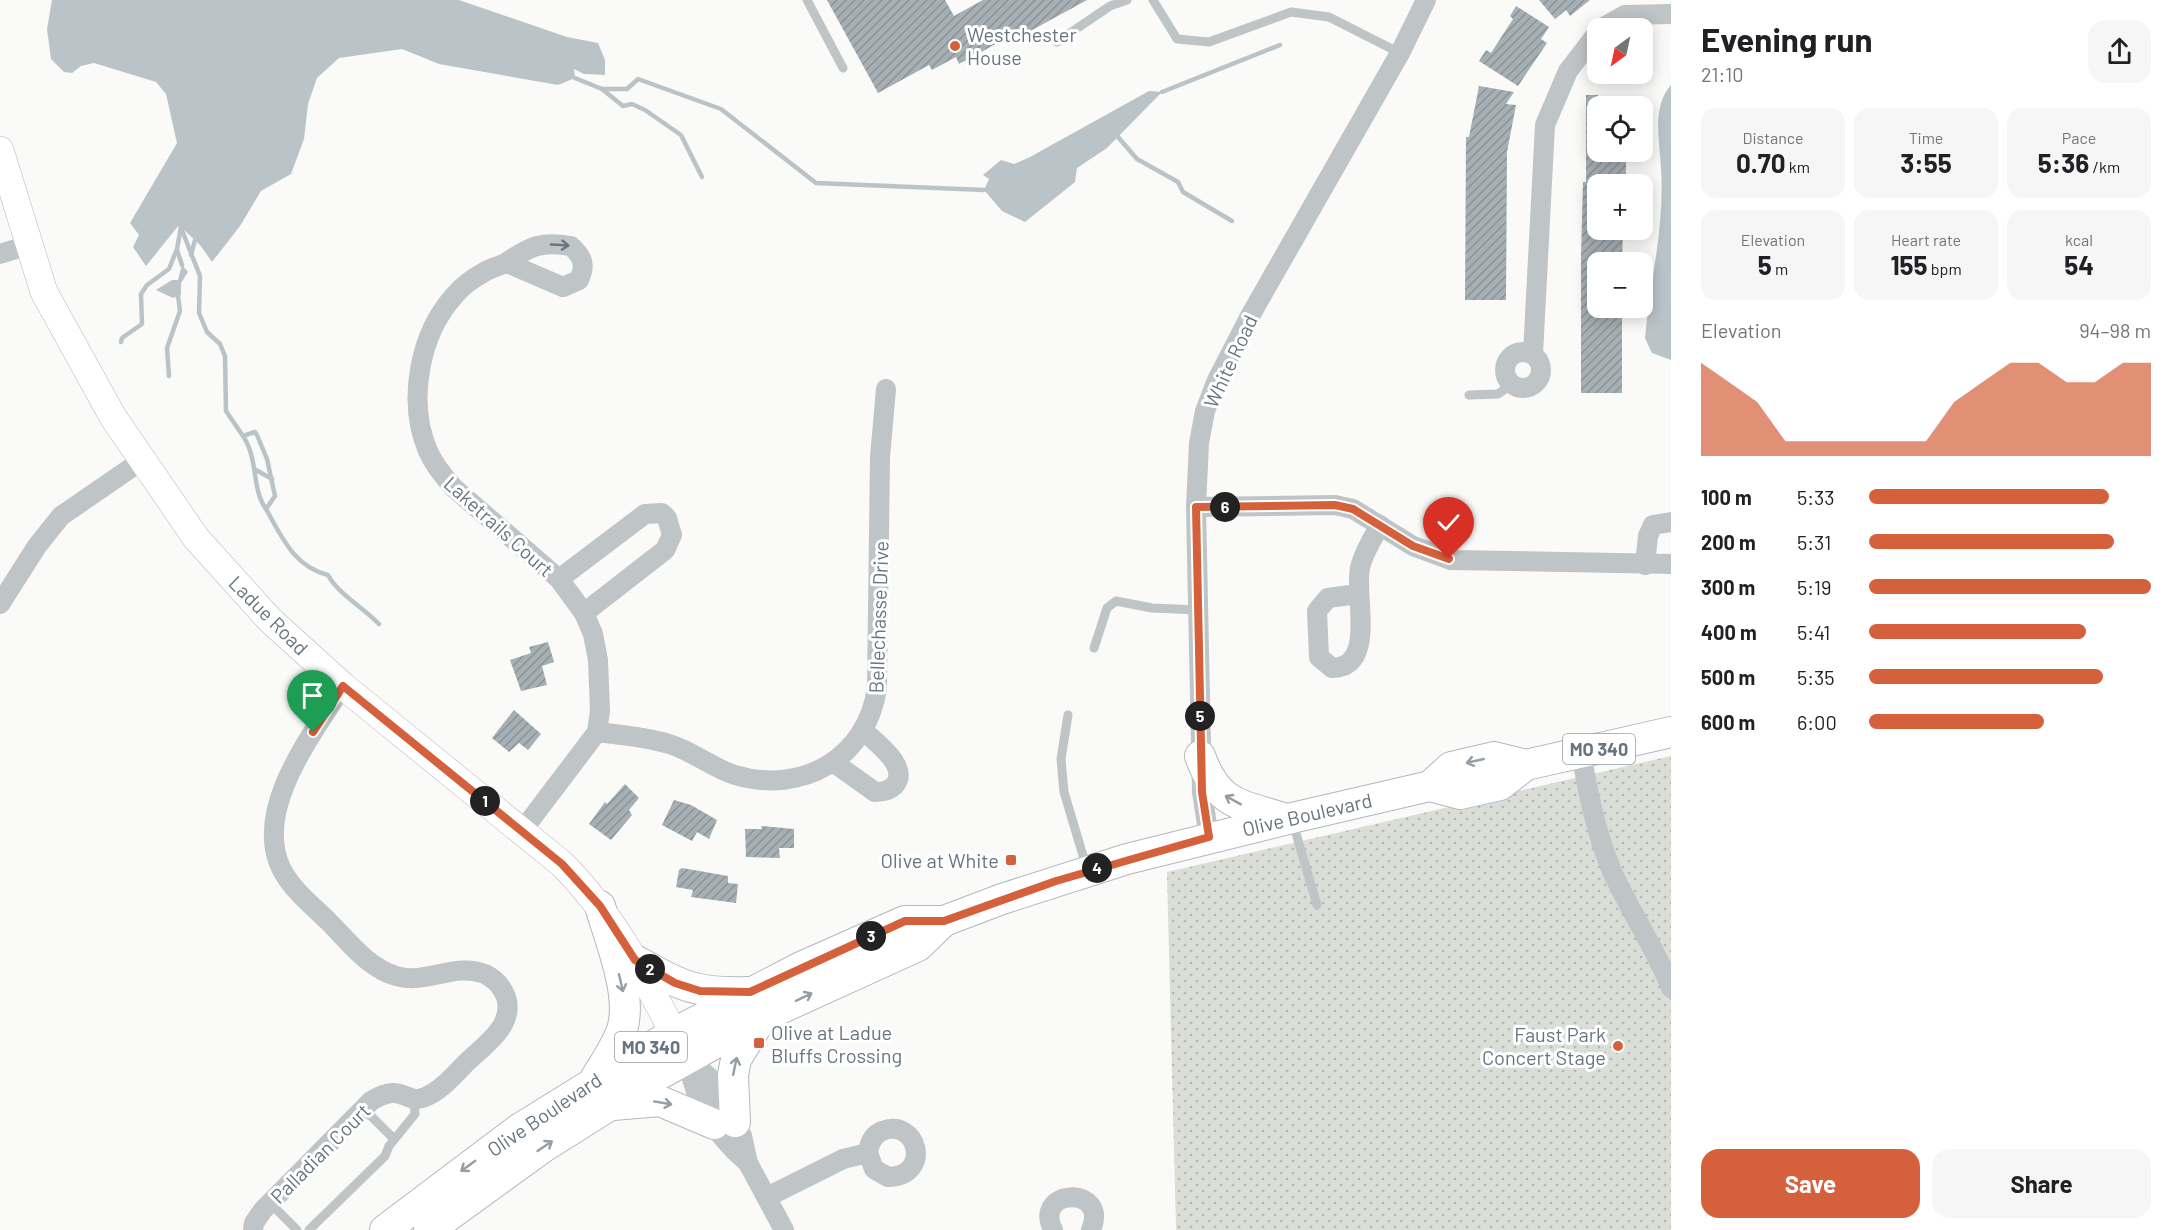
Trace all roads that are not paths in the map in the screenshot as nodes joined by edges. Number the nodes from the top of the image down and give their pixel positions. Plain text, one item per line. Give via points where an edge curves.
1 (807, 0) edge
2 (1127, 0) edge
3 (1153, 0) edge
4 (1426, 0) edge
5 (1108, 3) edge
6 (1671, 14) edge
7 (1620, 18) edge
8 (1057, 42) dead end
9 (1587, 46) edge
10 (1400, 53) junction
11 (843, 68) dead end
12 (0, 150) edge
13 (29, 245) junction
14 (0, 254) edge
15 (507, 263) dead end
16 (1512, 384) joint
17 (886, 389) dead end
18 (1469, 395) dead end
19 (141, 461) junction
20 (1196, 507) junction
21 (1671, 522) edge
22 (1380, 525) junction
23 (1645, 564) junction
24 (1671, 564) edge
25 (559, 579) junction
26 (1358, 594) dead end
27 (0, 604) edge
28 (1199, 610) junction
29 (584, 613) junction
30 (1094, 648) dead end
31 (343, 686) junction
32 (1068, 715) dead end
33 (864, 731) junction
34 (597, 732) junction
35 (1671, 732) edge
36 (1581, 753) junction
37 (1200, 756) junction
38 (833, 762) junction
39 (1289, 818) junction
40 (522, 831) junction
41 (1209, 837) junction
42 (1088, 871) junction
43 (1317, 905) dead end
44 (600, 906) junction
45 (635, 960) junction
46 (1671, 988) edge
47 (756, 1005) junction
48 (681, 1045) junction
49 (601, 1093) junction
50 (414, 1100) junction
51 (363, 1108) junction
52 (724, 1123) junction
53 (394, 1139) junction
54 (868, 1153) dead end
55 (767, 1197) junction
56 (270, 1203) junction
57 (253, 1230) edge
58 (297, 1230) edge
59 (309, 1230) edge
60 (385, 1230) edge
61 (429, 1230) edge
62 (784, 1230) edge
63 (1053, 1230) edge
64 (1091, 1230) edge

1 - 11 lane
2 - 5 lane
3 - 10 lane via 1177,39 1209,42 1291,12 1329,17
4 - 10 street, White Road
5 - 8 lane
6 - 7 street
9 - 16 street via 1568,71 1545,125 1533,354 1541,370 1537,381 1526,387
10 - 20 street, White Road via 1217,380 1205,411 1199,443
12 - 13 main road, Ladue Road
13 - 14 street
13 - 19 main road, Ladue Road via 44,292
15 - 25 street, Laketrails Court via 469,282 440,314 422,356 421,433 428,453 454,488
16 - 18 lane via 1498,394
17 - 33 street, Bellechasse Drive via 880,457 878,688
19 - 27 street via 62,516 37,546
19 - 31 main road, Ladue Road via 218,563 270,620
20 - 22 street via 1335,505 1353,509
20 - 28 street, White Road
21 - 23 street via 1657,524 1649,531
22 - 23 street via 1413,546 1451,560
22 - 26 street via 1360,568
23 - 24 street
25 - 29 street, Laketrails Court
25 - 29 street, Laketrails Court via 645,514 662,513 667,518 672,535 665,550
28 - 30 lane via 1152,608 1116,601 1107,608
28 - 37 street, White Road
29 - 34 street, Laketrails Court via 598,660
31 - 40 main road, Ladue Road
31 - 50 street via 313,732 281,795 274,833 281,869 296,889 377,967 406,979 469,970 499,984 507,1001 508,1015 500,1030 446,1083 425,1098
32 - 42 lane via 1061,759 1064,792
33 - 38 street, Bellechasse Drive
33 - 38 street via 895,763 898,776 894,786 875,792
34 - 38 street, Bellechasse Drive via 668,744 753,780 801,778
34 - 40 street
35 - 36 main road, Olive Boulevard / MO 340
36 - 39 main road, Olive Boulevard / MO 340 via 1526,765 1500,785 1460,794 1430,786
36 - 46 street via 1604,851
39 -> 37 main road via 1241,805 1219,792
37 - 41 street, White Road
39 - 41 main road, Olive Boulevard / MO 340
39 - 43 lane
40 - 44 main road, Ladue Road via 562,864
41 - 42 main road, Olive Boulevard / MO 340
42 - 47 main road, Olive Boulevard / MO 340 via 944,921 918,946
44 - 45 main road, Ladue Road
44 -> 49 main road via 623,988 625,1012
45 - 47 main road via 675,983
45 - 48 main road, Ladue Road
47 - 48 main road, Olive Boulevard / MO 340
52 -> 47 main road via 736,1059
48 - 49 main road, Olive Boulevard / MO 340
48 - 52 street via 710,1077
49 -> 52 main road via 660,1101
49 -> 60 main road, Olive Boulevard / MO 340 via 491,1150
61 -> 49 main road, Olive Boulevard / MO 340
50 - 51 street, Palladian Court via 399,1092 385,1092
50 - 53 lane via 415,1114
51 - 53 lane
51 - 56 street, Palladian Court
52 - 55 street via 742,1136 748,1163
53 - 59 lane via 385,1156
54 - 55 street via 843,1159
55 - 62 street
56 - 57 street, Palladian Court
56 - 58 lane
63 - 64 street via 1053,1207 1072,1196 1080,1197 1091,1207

